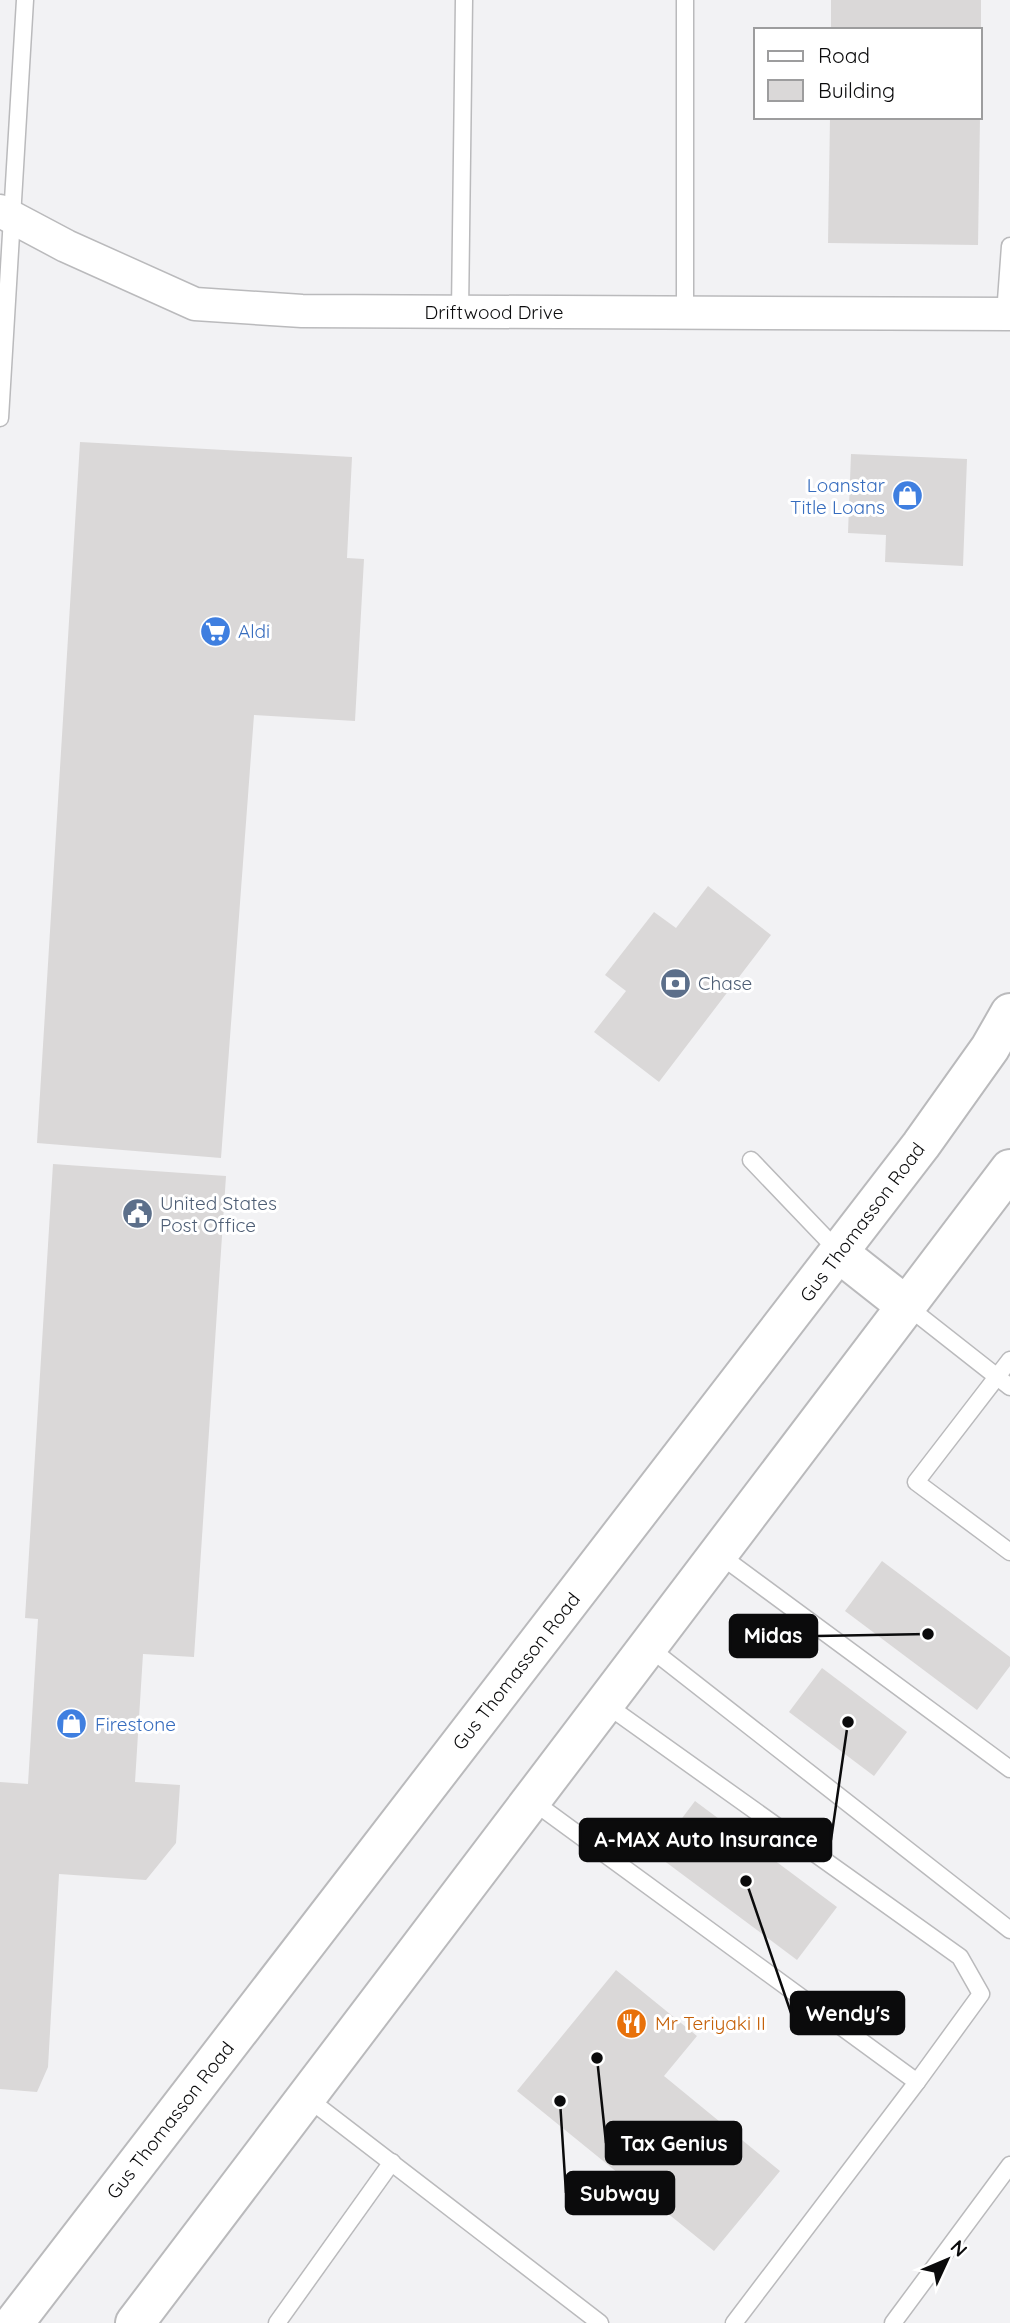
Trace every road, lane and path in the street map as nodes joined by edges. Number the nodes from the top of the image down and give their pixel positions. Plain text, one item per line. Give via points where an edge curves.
1 (25, 0) edge
2 (464, 0) edge
3 (685, 0) edge
4 (7, 215) edge
5 (1010, 246) edge
6 (460, 312) junction
7 (685, 313) junction
8 (1008, 314) edge
9 (0, 418) edge
10 (1010, 1013) edge
11 (751, 1160) dead end
12 (1010, 1169) edge
13 (839, 1252) junction
14 (905, 1305) junction
15 (1010, 1360) edge
16 (1003, 1382) edge
17 (1010, 1552) edge
18 (717, 1553) junction
19 (647, 1646) junction
20 (604, 1703) junction
21 (1010, 1769) edge
22 (531, 1800) junction
23 (1010, 1930) edge
24 (917, 2082) junction
25 (306, 2097) junction
26 (391, 2162) junction
27 (1010, 2165) edge
28 (14, 2323) edge
29 (135, 2323) edge
30 (277, 2323) edge
31 (600, 2323) edge
32 (734, 2323) edge
33 (893, 2323) edge

1 - 4 lane
2 - 6 lane
3 - 7 lane
4 - 6 street, Driftwood Drive via 195,304 302,311
4 - 9 lane
5 - 8 lane
6 - 7 street, Driftwood Drive
7 - 8 street, Driftwood Drive
10 - 13 main road, Gus Thomasson Road via 921,1146
11 - 13 lane
12 - 14 main road
13 - 14 main road
13 - 28 main road, Gus Thomasson Road
14 - 16 lane
14 - 18 main road
15 - 16 lane
16 - 17 lane via 916,1482
18 - 19 main road
18 - 21 lane
19 - 20 main road
19 - 23 lane
20 - 22 main road
20 - 24 lane via 960,1957 981,1994
22 - 24 lane
22 - 25 main road
24 - 32 lane
25 - 26 lane
25 - 29 main road
26 - 30 lane
26 - 31 lane
27 - 33 lane

